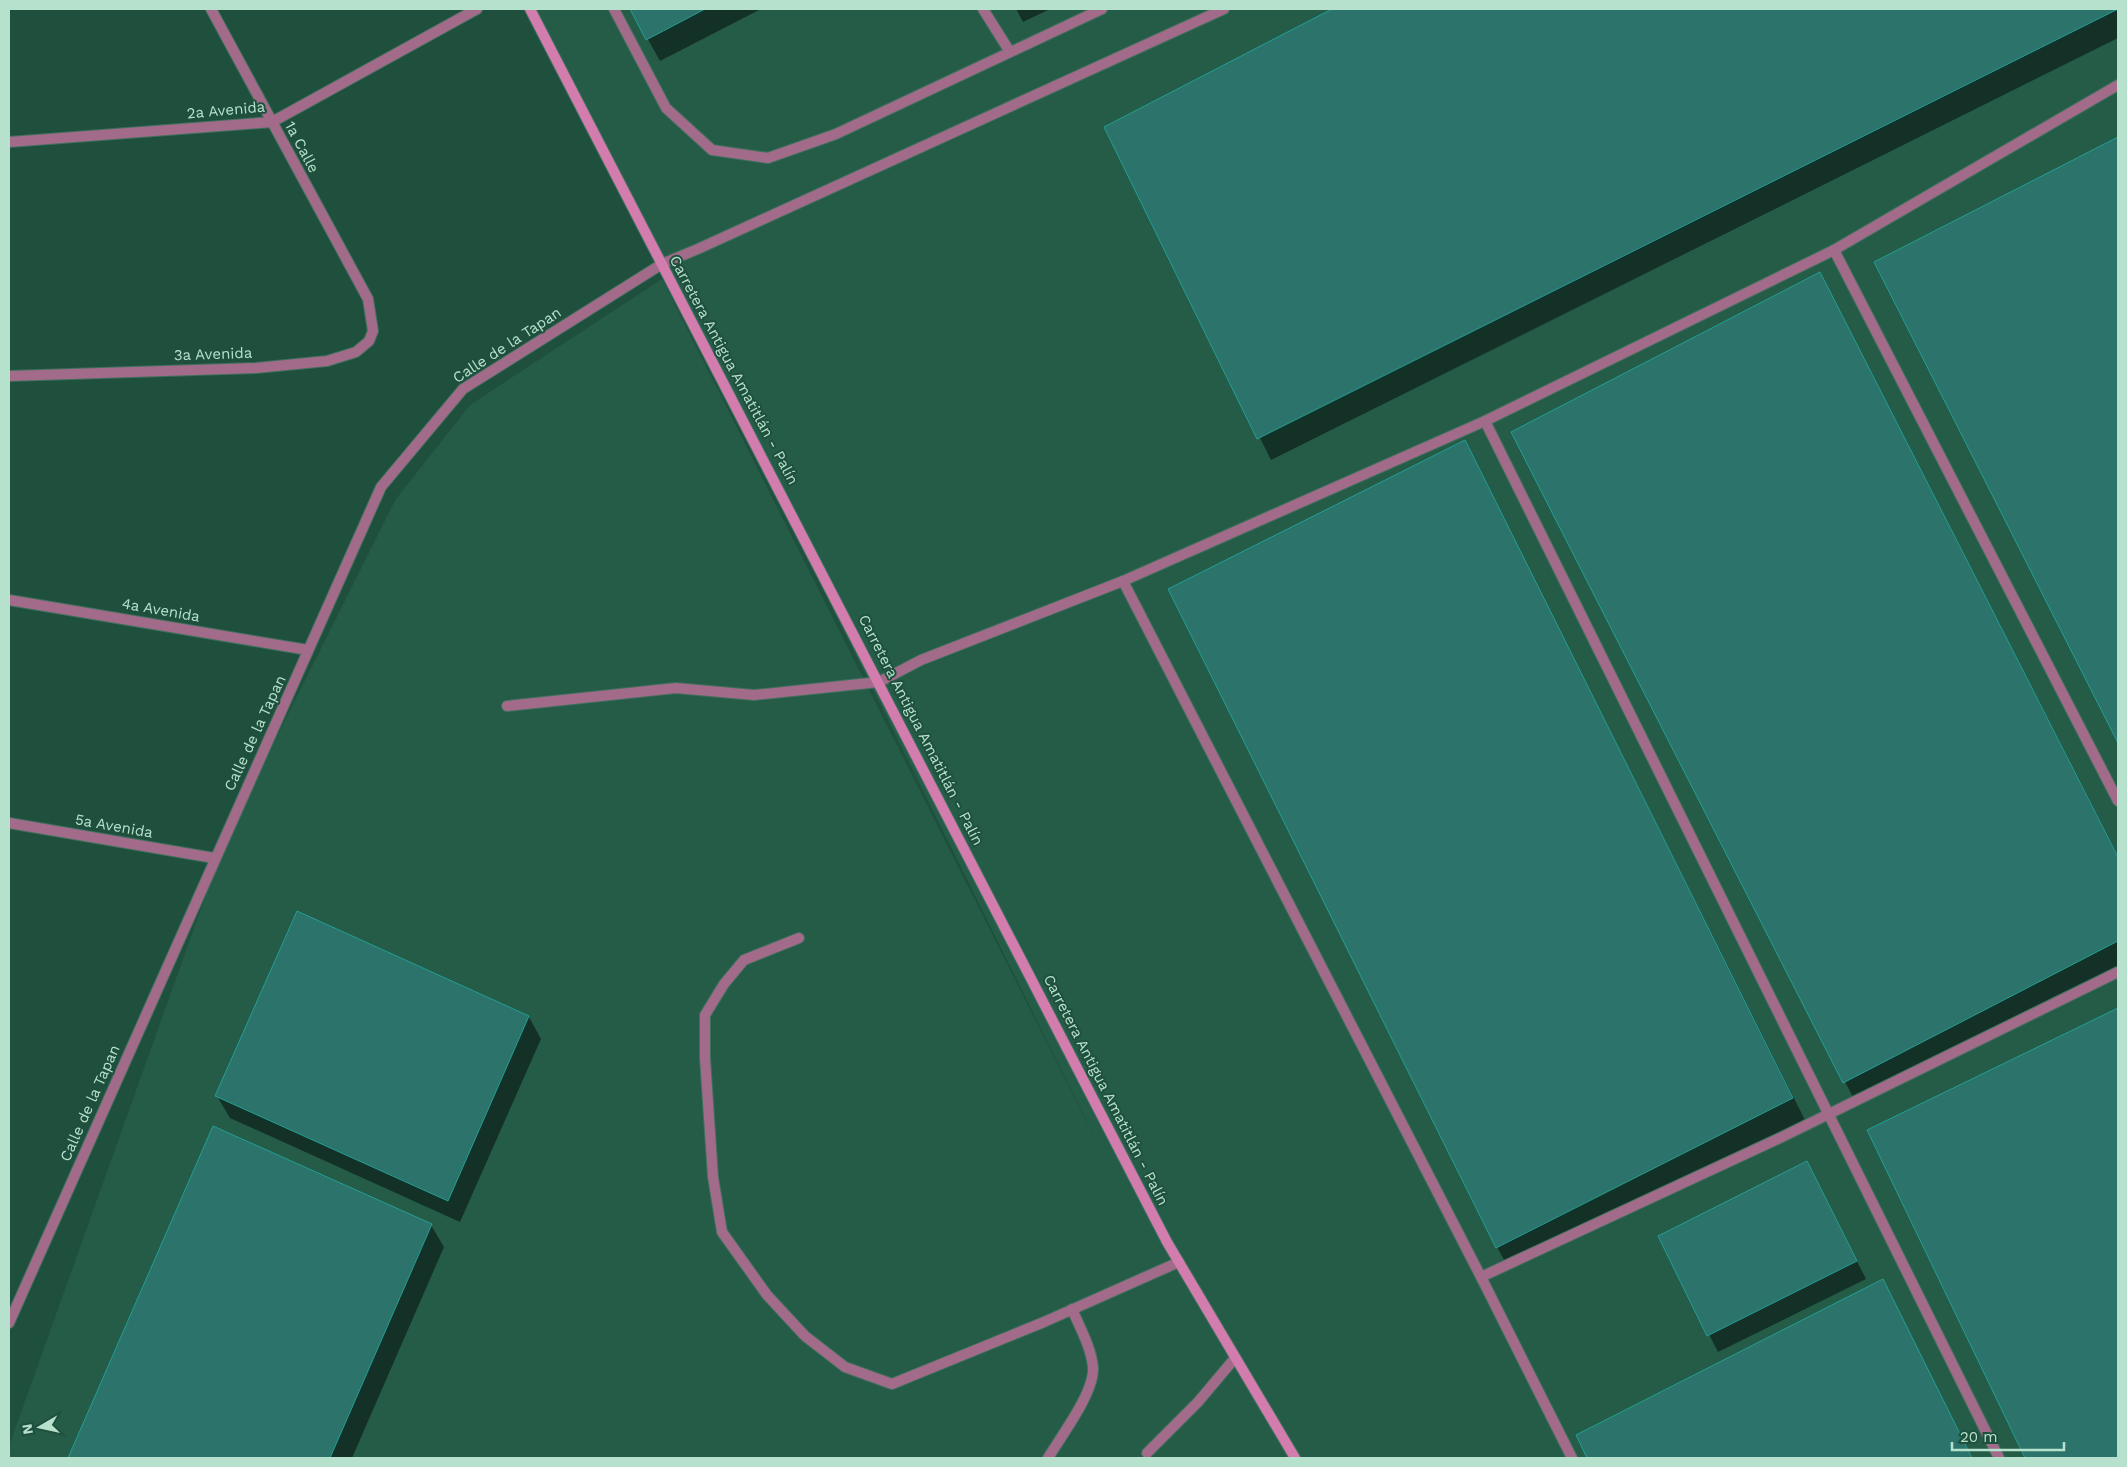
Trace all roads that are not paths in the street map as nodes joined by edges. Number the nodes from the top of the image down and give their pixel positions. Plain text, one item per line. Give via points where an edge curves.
1 (211, 9) edge
2 (477, 9) edge
3 (530, 9) edge
4 (614, 9) edge
5 (983, 9) edge
6 (1102, 9) edge
7 (1224, 9) edge
8 (1010, 52) junction
9 (2118, 85) edge
10 (272, 122) junction
11 (9, 142) edge
12 (1834, 250) junction
13 (662, 264) junction
14 (368, 299) joint
15 (9, 376) edge
16 (1485, 421) junction
17 (1123, 580) junction
18 (9, 600) edge
19 (308, 650) junction
20 (879, 682) junction
21 (507, 706) dead end
22 (2118, 801) edge
23 (9, 823) edge
24 (214, 858) junction
25 (799, 938) dead end
26 (2118, 972) edge
27 (1829, 1113) junction
28 (1179, 1262) junction
29 (1482, 1278) junction
30 (1072, 1309) junction
31 (9, 1323) edge
32 (1235, 1358) junction
33 (1147, 1453) dead end
34 (1048, 1458) edge
35 (1295, 1458) edge
36 (1572, 1458) edge
37 (1999, 1458) edge

1 - 10 street, 1a Calle
2 - 10 street, 2a Avenida
3 - 13 main road, Carretera Antigua Amatitlán - Palín
4 - 8 street via 666,108 712,150 768,158 836,134
5 - 8 street
6 - 8 street
7 - 13 street, Calle de la Tapan
9 - 12 street
10 - 11 street, 2a Avenida
10 - 14 street, 1a Calle
12 - 16 street
12 - 22 street
13 - 19 street, Calle de la Tapan via 463,389 381,487
13 - 20 main road, Carretera Antigua Amatitlán - Palín
14 - 15 street, 3a Avenida via 373,331 369,341 356,352 327,361 256,368
16 - 17 street
16 - 27 street
17 - 20 street via 921,660
17 - 29 street
18 - 19 street, 4a Avenida
19 - 24 street, Calle de la Tapan
20 - 21 street via 754,695 676,688
20 - 28 main road, Carretera Antigua Amatitlán - Palín
23 - 24 street, 5a Avenida
24 - 31 street, Calle de la Tapan
25 - 30 street via 744,960 705,1015 714,1178 722,1232 767,1294 805,1336 845,1367 892,1384
26 - 27 street
27 - 29 street
27 - 37 street
28 - 30 street
28 - 32 main road, Carretera Antigua Amatitlán - Palín
29 - 36 street
30 - 34 street via 1091,1356 1092,1384
32 - 33 street via 1198,1402
32 - 35 main road, Carretera Antigua Amatitlán - Palín

